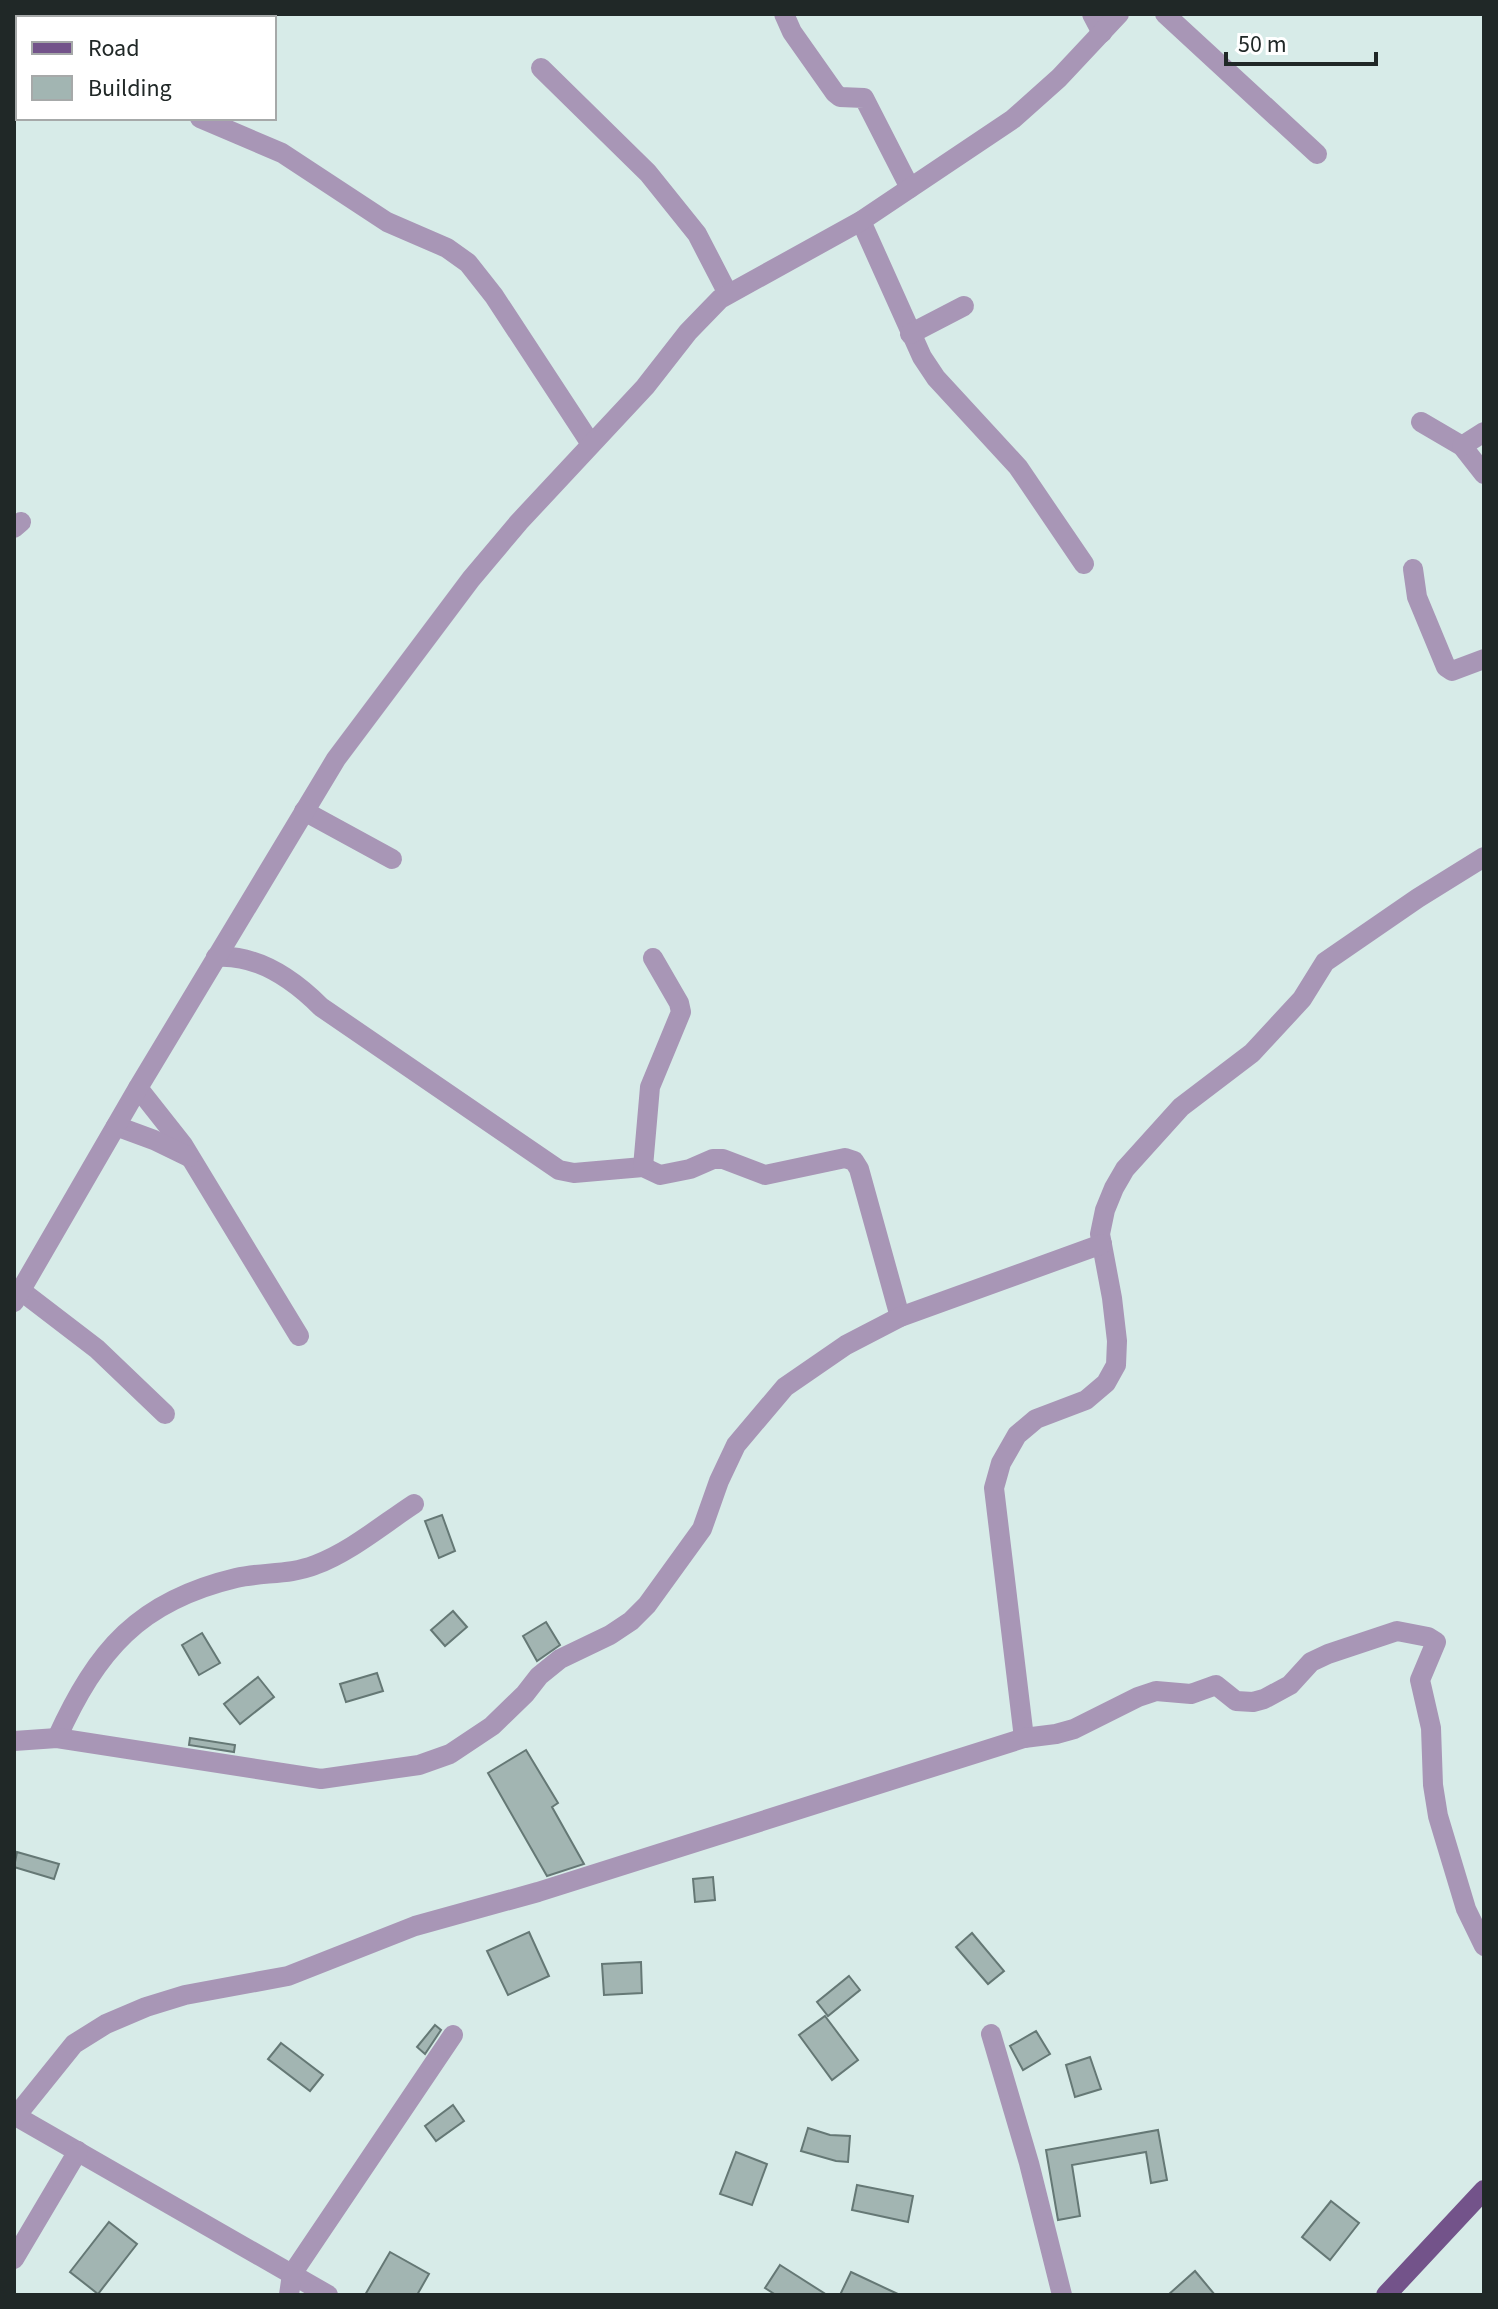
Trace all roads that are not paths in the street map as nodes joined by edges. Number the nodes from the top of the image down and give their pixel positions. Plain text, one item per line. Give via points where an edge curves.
1 (784, 14) edge
2 (1092, 14) edge
3 (1119, 14) edge
4 (1165, 14) edge
5 (1102, 33) junction
6 (541, 68) dead end
7 (205, 120) edge
8 (1317, 154) dead end
9 (910, 188) junction
10 (861, 221) junction
11 (727, 292) junction
12 (964, 306) dead end
13 (910, 334) junction
14 (1421, 422) dead end
15 (1484, 432) edge
16 (591, 444) junction
17 (1462, 446) junction
18 (1484, 474) edge
19 (1084, 564) dead end
20 (1413, 569) dead end
21 (1484, 659) edge
22 (304, 811) junction
23 (1484, 857) edge
24 (392, 859) dead end
25 (216, 957) junction
26 (653, 958) dead end
27 (138, 1088) junction
28 (116, 1126) junction
29 (189, 1157) junction
30 (643, 1167) junction
31 (1102, 1244) junction
32 (17, 1296) edge
33 (900, 1317) junction
34 (299, 1336) dead end
35 (165, 1414) dead end
36 (414, 1504) dead end
37 (57, 1738) junction
38 (1024, 1738) junction
39 (14, 1741) edge
40 (1484, 1946) edge
41 (991, 2034) dead end
42 (453, 2035) dead end
43 (15, 2115) edge
44 (78, 2151) junction
45 (1484, 2190) edge
46 (14, 2259) edge
47 (292, 2274) junction
48 (289, 2295) edge
49 (328, 2295) edge
50 (1062, 2295) edge
51 (1386, 2295) edge

1 - 9 street via 835,93 864,98
2 - 5 street
3 - 5 street
4 - 8 street
5 - 9 street via 1013,119
6 - 11 street via 648,173 697,234
7 - 16 street via 282,153 387,222 468,263
9 - 10 street
10 - 11 street
10 - 13 street
11 - 16 street
12 - 13 street
13 - 19 street via 936,378 1018,467
14 - 17 street
15 - 17 street
16 - 22 street via 471,579 336,759
17 - 18 street
20 - 21 street via 1417,597 1446,667 1452,671
22 - 24 street
22 - 25 street
23 - 31 street via 1325,962 1302,999 1252,1053 1181,1107 1114,1188 1102,1222
25 - 27 street
25 - 30 street via 252,962 299,985 321,1007 547,1164 574,1173
26 - 30 street via 681,1012 650,1087
27 - 28 street
27 - 29 street
28 - 29 street
28 - 32 street
29 - 34 street
30 - 33 street via 660,1175 723,1159 765,1175 845,1158 854,1161
31 - 33 street
31 - 38 street via 1116,1365 1106,1383 1086,1400 1036,1419 1017,1435 994,1488
32 - 35 street via 97,1349
33 - 37 street via 846,1345 768,1405 727,1461 692,1545 631,1621 560,1659 492,1726 450,1754 419,1765 321,1779
36 - 37 street via 312,1566 191,1591 147,1615 91,1671
37 - 39 street
38 - 40 street via 1074,1729 1156,1691 1191,1694 1216,1685 1236,1701 1253,1702 1290,1685 1311,1662 1328,1654 1397,1631 1428,1637 1436,1646 1420,1680 1431,1728 1438,1816 1466,1909
38 - 43 street via 415,1926 288,1976 146,2007 74,2044
41 - 50 street
42 - 47 street
43 - 44 street
44 - 46 street
44 - 47 street
45 - 51 main road
47 - 48 street
47 - 49 street

